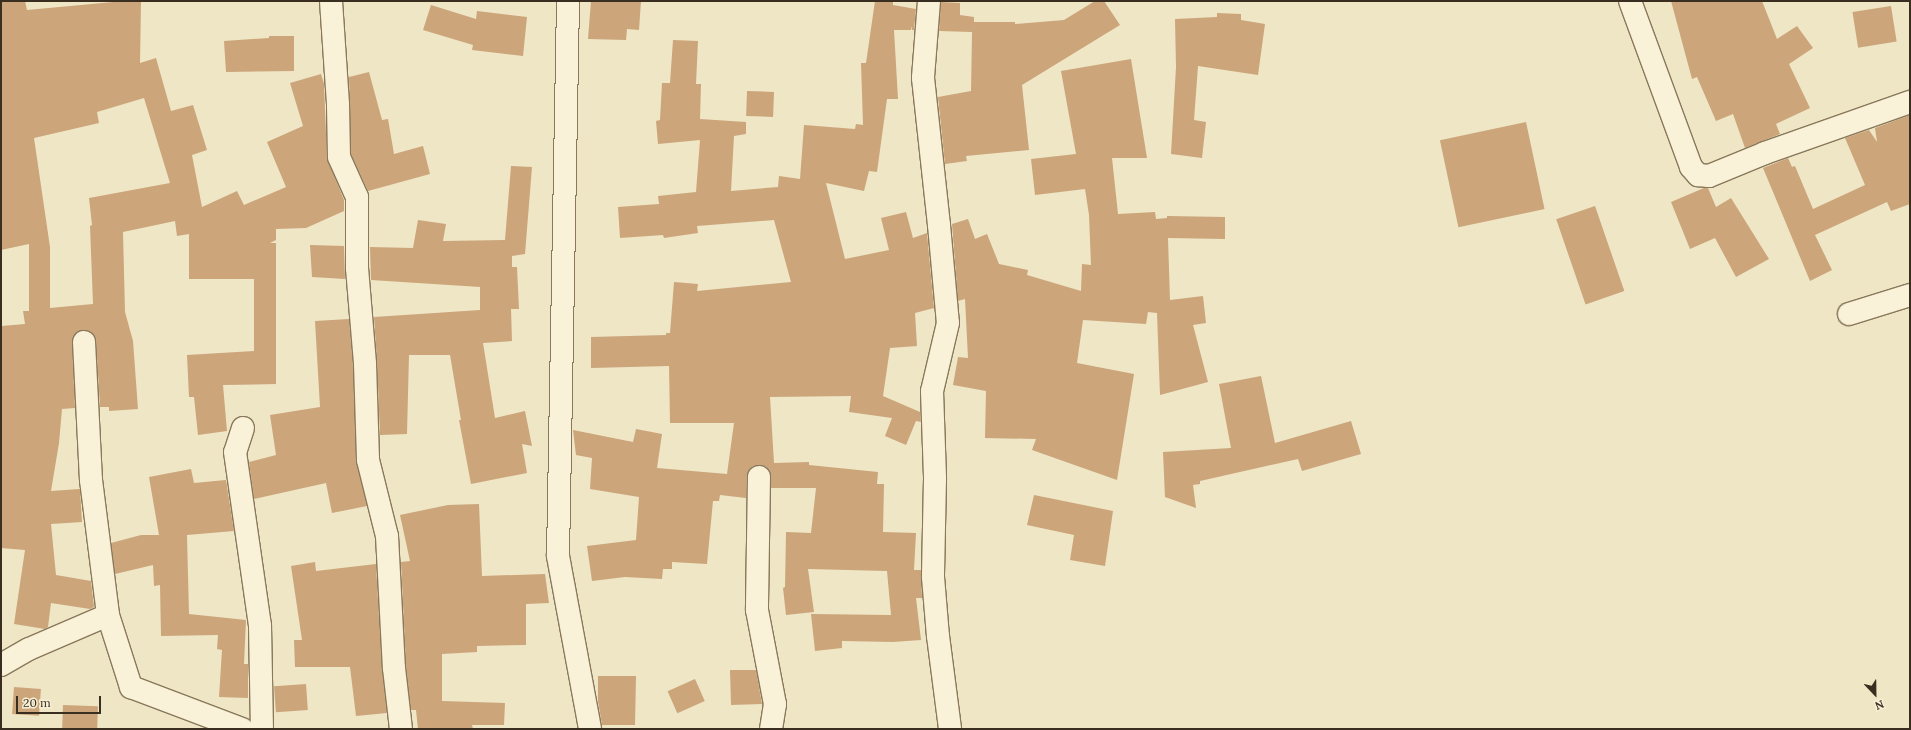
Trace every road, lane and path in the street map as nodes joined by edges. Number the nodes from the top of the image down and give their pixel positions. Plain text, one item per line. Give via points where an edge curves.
1 (331, 1) edge
2 (568, 1) edge
3 (928, 1) edge
4 (1630, 1) edge
5 (1910, 102) edge
6 (1910, 295) edge
7 (1849, 314) dead end
8 (84, 342) dead end
9 (243, 428) dead end
10 (759, 477) dead end
11 (108, 615) junction
12 (1, 665) edge
13 (242, 729) edge
14 (262, 729) edge
15 (401, 729) edge
16 (590, 729) edge
17 (772, 729) edge
18 (950, 729) edge

1 - 15 street via 339,157 356,198 357,268 366,364 368,460 387,536 394,668
2 - 16 street via 558,556
3 - 18 street via 923,78 948,323 932,391 935,479 933,577
4 - 5 street via 1691,167 1698,175 1708,176
6 - 7 street
8 - 11 street via 91,480
9 - 14 street via 235,452 260,626
10 - 17 street via 757,610 775,704
11 - 12 street via 29,648
11 - 13 street via 131,687

